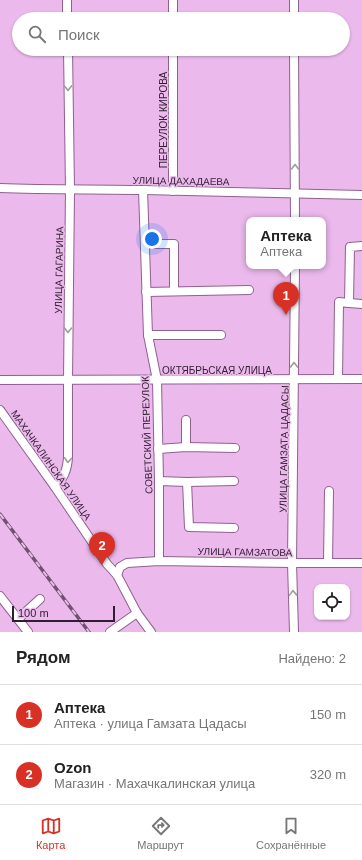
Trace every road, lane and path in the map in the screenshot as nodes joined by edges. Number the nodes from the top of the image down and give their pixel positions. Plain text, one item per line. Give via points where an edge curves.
1 (67, 0) edge
2 (172, 0) edge
3 (294, 0) edge
4 (67, 12) edge
5 (173, 12) edge
6 (294, 12) edge
7 (68, 56) edge
8 (173, 56) edge
9 (294, 56) edge
10 (0, 188) edge
11 (70, 190) junction
12 (143, 190) junction
13 (173, 191) junction
14 (296, 194) junction
15 (362, 195) edge
16 (295, 217) edge
17 (145, 244) junction
18 (362, 246) edge
19 (295, 269) edge
20 (249, 290) dead end
21 (174, 291) junction
22 (146, 292) junction
23 (349, 303) junction
24 (362, 304) edge
25 (148, 335) junction
26 (221, 335) dead end
27 (338, 379) junction
28 (362, 379) edge
29 (0, 380) edge
30 (68, 380) junction
31 (157, 380) junction
32 (294, 380) junction
33 (0, 410) edge
34 (186, 420) dead end
35 (186, 447) junction
36 (235, 448) dead end
37 (158, 449) junction
38 (159, 481) junction
39 (234, 481) dead end
40 (187, 482) junction
41 (55, 486) junction
42 (329, 491) dead end
43 (234, 528) dead end
44 (159, 561) junction
45 (292, 563) junction
46 (328, 563) junction
47 (362, 563) edge
48 (117, 575) junction
49 (0, 596) edge
50 (40, 599) dead end
51 (137, 613) junction
52 (18, 619) junction
53 (28, 632) edge
54 (110, 632) edge
55 (151, 632) edge
56 (294, 632) edge

1 - 4 street
2 - 5 street
3 - 6 street
7 -> 11 street, УЛИЦА ГАГАРИНА
8 - 13 street, ПЕРЕУЛОК КИРОВА
14 -> 9 street
10 - 11 street, УЛИЦА ДАХАДАЕВА
11 - 12 street, УЛИЦА ДАХАДАЕВА
11 -> 30 street, УЛИЦА ГАГАРИНА
12 - 13 street, УЛИЦА ДАХАДАЕВА
12 - 17 street, СОВЕТСКИЙ ПЕРЕУЛОК
13 - 14 street, УЛИЦА ДАХАДАЕВА
14 - 15 street, УЛИЦА ДАХАДАЕВА
14 - 16 street
17 - 21 street via 174,244
17 - 22 street, СОВЕТСКИЙ ПЕРЕУЛОК
18 - 23 street via 350,247
32 -> 19 street, УЛИЦА ГАМЗАТА ЦАДАСЫ
20 - 21 street
21 - 22 street
22 - 25 street, СОВЕТСКИЙ ПЕРЕУЛОК
23 - 24 street
23 - 27 street via 339,302
25 - 26 street
25 - 31 street, СОВЕТСКИЙ ПЕРЕУЛОК
27 - 28 street, ОКТЯБРЬСКАЯ УЛИЦА
27 - 32 street, ОКТЯБРЬСКАЯ УЛИЦА
29 - 30 street, ОКТЯБРЬСКАЯ УЛИЦА
30 - 31 street, ОКТЯБРЬСКАЯ УЛИЦА
30 -> 41 street, УЛИЦА ГАГАРИНА via 67,465 64,475
31 - 32 street, ОКТЯБРЬСКАЯ УЛИЦА
31 - 37 street, СОВЕТСКИЙ ПЕРЕУЛОК
32 - 45 street, УЛИЦА ГАМЗАТА ЦАДАСЫ
33 - 41 street, МАХАЧКАЛИНСКАЯ УЛИЦА
34 - 35 street
35 - 36 street
35 - 37 street
37 - 38 street, СОВЕТСКИЙ ПЕРЕУЛОК
38 - 40 street
38 - 44 street, СОВЕТСКИЙ ПЕРЕУЛОК
39 - 40 street
40 - 43 street via 189,527
41 - 48 street, МАХАЧКАЛИНСКАЯ УЛИЦА
42 - 46 street
44 - 45 street, УЛИЦА ГАМЗАТОВА
44 - 48 street, УЛИЦА ГАМЗАТОВА via 127,563 120,567
45 - 46 street, УЛИЦА ГАМЗАТОВА
56 -> 45 street, УЛИЦА ГАМЗАТА ЦАДАСЫ
46 - 47 street, УЛИЦА ГАМЗАТОВА
48 - 51 street, МАХАЧКАЛИНСКАЯ УЛИЦА
49 - 52 street
50 - 52 street
51 - 54 street
51 - 55 street, МАХАЧКАЛИНСКАЯ УЛИЦА
52 - 53 street

